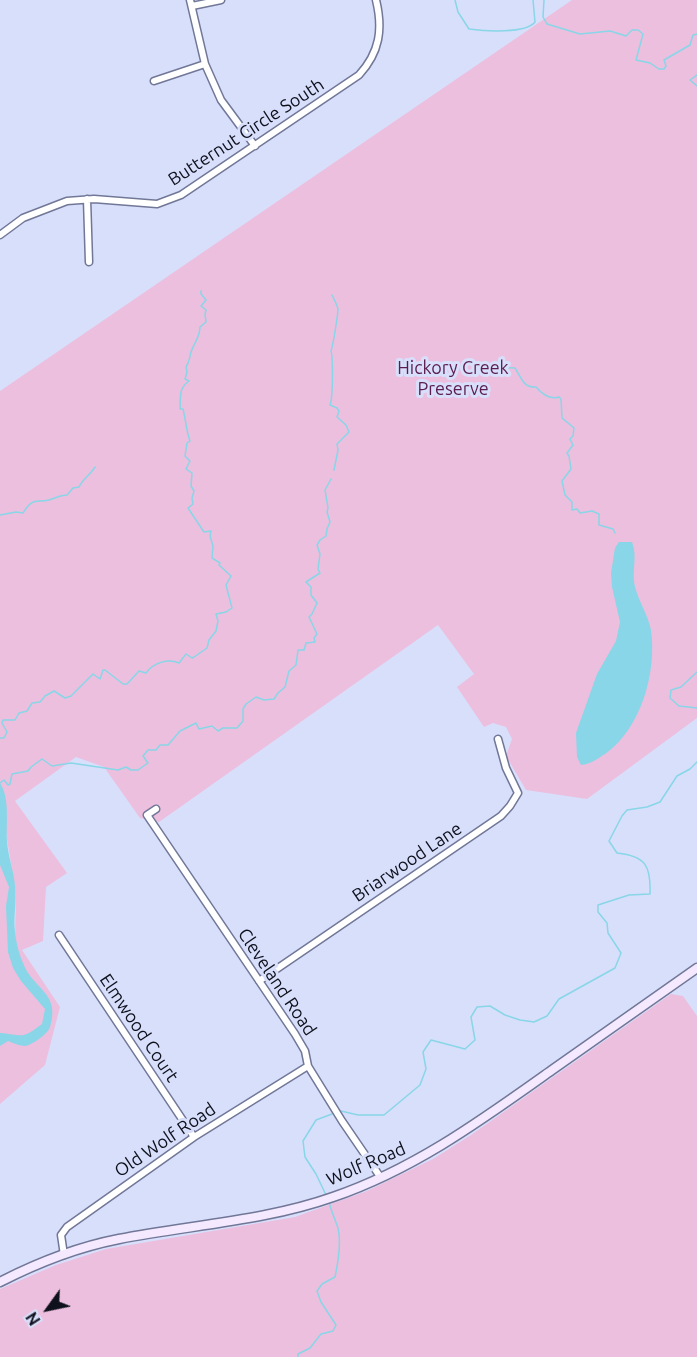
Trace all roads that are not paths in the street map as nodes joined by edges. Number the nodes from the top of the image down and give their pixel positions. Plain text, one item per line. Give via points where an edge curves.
1 (222, 0) edge
2 (376, 0) edge
3 (190, 3) edge
4 (205, 64) junction
5 (154, 81) dead end
6 (255, 146) junction
7 (87, 199) junction
8 (0, 235) edge
9 (89, 262) dead end
10 (498, 739) dead end
11 (156, 809) dead end
12 (59, 935) dead end
13 (697, 968) edge
14 (259, 981) junction
15 (308, 1066) junction
16 (194, 1137) junction
17 (381, 1178) junction
18 (64, 1255) junction
19 (0, 1282) edge

1 - 3 street
2 - 6 street, Butternut Circle South via 379,40 369,64 351,82
3 - 4 street
4 - 5 street
4 - 6 street via 221,99
6 - 7 street, Butternut Circle South via 181,195 157,204
7 - 8 street, Butternut Circle South via 67,201 23,218
7 - 9 street
10 - 14 street, Briarwood Lane via 518,793 501,816
11 - 14 street, Cleveland Road via 147,815
12 - 16 street, Elmwood Court
13 - 17 main road, Wolf Road via 453,1139
14 - 15 street, Cleveland Road via 305,1051
15 - 16 street, Old Wolf Road
15 - 17 street, Cleveland Road
16 - 18 street, Old Wolf Road via 67,1227 61,1234
17 - 18 main road, Wolf Road via 321,1201 249,1218 117,1239
18 - 19 main road, Wolf Road

